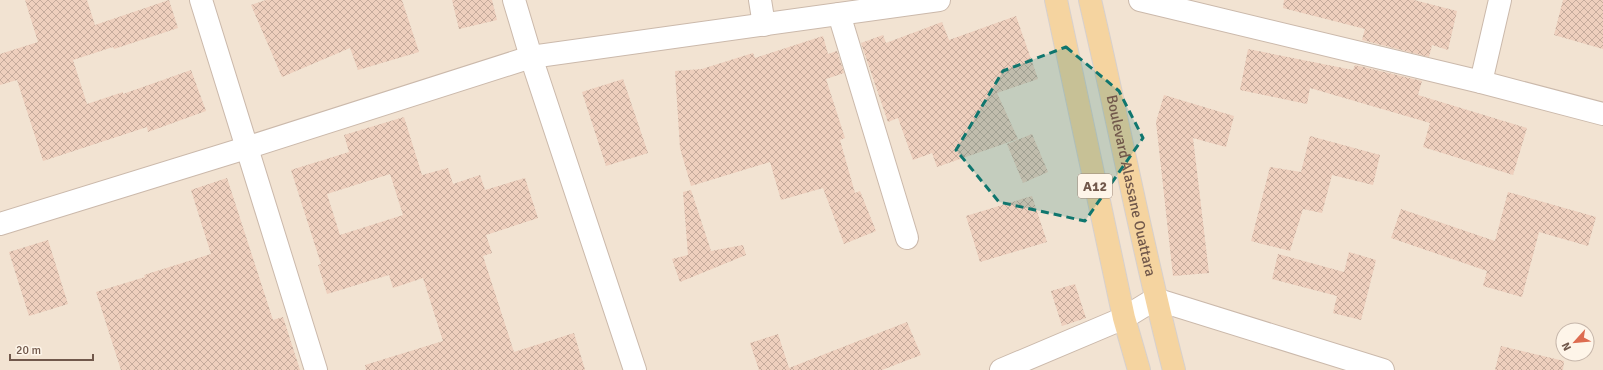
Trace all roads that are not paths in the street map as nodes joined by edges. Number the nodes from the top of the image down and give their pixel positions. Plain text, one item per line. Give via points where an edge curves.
1 (201, 0) edge
2 (514, 0) edge
3 (760, 0) edge
4 (938, 0) edge
5 (1056, 0) edge
6 (1090, 0) edge
7 (1140, 0) edge
8 (1500, 0) edge
9 (839, 14) junction
10 (764, 25) junction
11 (531, 57) junction
12 (1481, 82) junction
13 (1603, 114) edge
14 (246, 148) junction
15 (0, 224) edge
16 (908, 238) dead end
17 (1156, 299) junction
18 (1124, 318) junction
19 (316, 370) edge
20 (636, 370) edge
21 (1000, 370) edge
22 (1139, 370) edge
23 (1174, 370) edge
24 (1383, 370) edge

1 - 14 street
2 - 11 street
3 - 10 street
4 - 9 street
5 - 18 main road, A12
6 - 17 main road, Boulevard Alassane Ouattara / A12
7 - 12 street
8 - 12 street
9 - 10 street
9 - 16 street
10 - 11 street
11 - 14 street
11 - 20 street
12 - 13 street
14 - 15 street
14 - 19 street
17 - 18 street
17 - 23 main road, Boulevard Alassane Ouattara / A12
17 - 24 street
18 - 21 street
18 - 22 main road, A12

